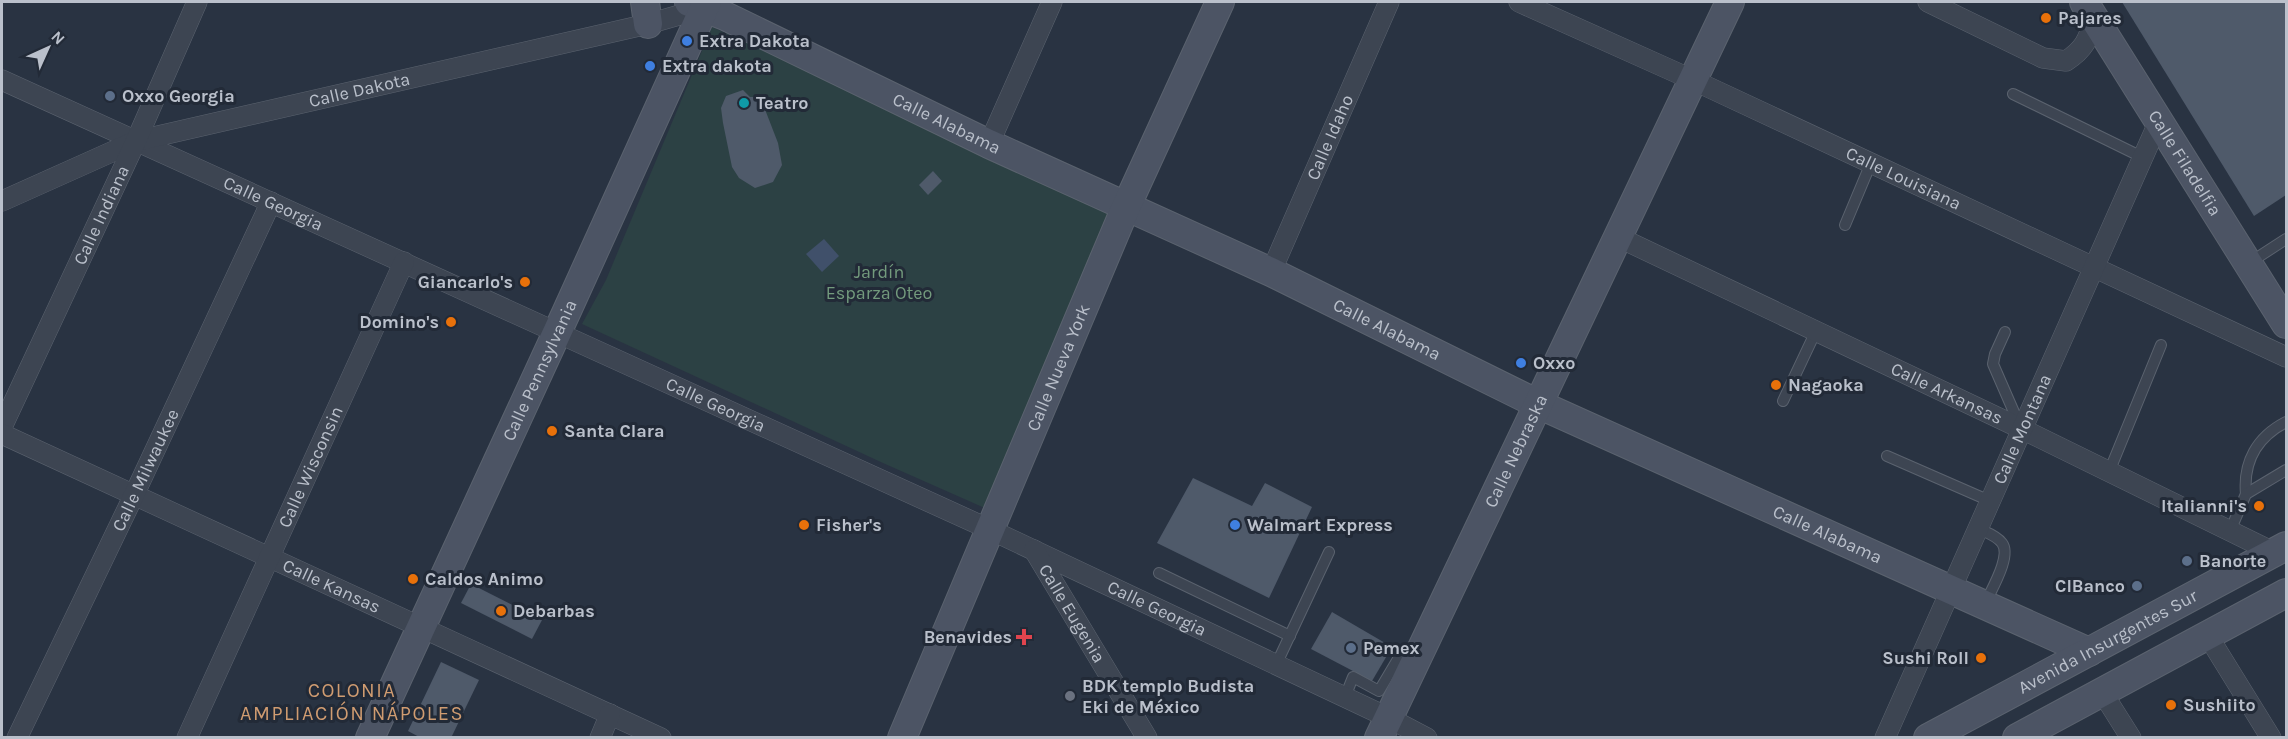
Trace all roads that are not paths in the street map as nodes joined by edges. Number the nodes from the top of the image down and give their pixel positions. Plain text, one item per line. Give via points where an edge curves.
1 (197, 2) edge
2 (1052, 2) edge
3 (1220, 2) edge
4 (1389, 2) edge
5 (1519, 2) edge
6 (1730, 2) edge
7 (1928, 2) edge
8 (707, 3) edge
9 (2090, 10) edge
10 (646, 13) edge
11 (2, 80) edge
12 (1693, 80) junction
13 (2013, 94) dead end
14 (2160, 122) junction
15 (136, 141) junction
16 (989, 144) junction
17 (2144, 158) junction
18 (1871, 163) junction
19 (2, 201) edge
20 (271, 202) junction
21 (1126, 207) junction
22 (1845, 225) dead end
23 (1618, 237) junction
24 (2286, 239) edge
25 (404, 262) junction
26 (2248, 263) junction
27 (2095, 267) junction
28 (1271, 272) junction
29 (2286, 324) edge
30 (1816, 331) junction
31 (557, 332) junction
32 (2005, 332) dead end
33 (2161, 345) dead end
34 (2286, 357) edge
35 (1783, 401) dead end
36 (1538, 404) junction
37 (2286, 422) edge
38 (2, 427) edge
39 (2022, 429) junction
40 (2, 434) edge
41 (1887, 456) dead end
42 (2286, 470) edge
43 (2109, 472) junction
44 (2246, 494) junction
45 (134, 495) junction
46 (1989, 501) junction
47 (1977, 528) junction
48 (991, 530) junction
49 (2230, 531) junction
50 (2281, 549) edge
51 (1034, 550) junction
52 (1329, 552) dead end
53 (268, 557) junction
54 (1158, 573) dead end
55 (1950, 589) junction
56 (2286, 593) edge
57 (1985, 605) junction
58 (421, 627) junction
59 (1290, 636) junction
60 (2208, 636) junction
61 (2089, 652) junction
62 (1276, 665) junction
63 (1414, 665) junction
64 (2102, 692) junction
65 (1345, 697) junction
66 (610, 714) junction
67 (1384, 728) edge
68 (17, 738) edge
69 (187, 738) edge
70 (370, 738) edge
71 (600, 738) edge
72 (661, 738) edge
73 (902, 738) edge
74 (1147, 738) edge
75 (1426, 738) edge
76 (1885, 738) edge
77 (1928, 738) edge
78 (2017, 738) edge
79 (2131, 738) edge
80 (2271, 738) edge

1 - 15 street, Calle Indiana
2 - 16 street
3 - 21 street, Calle Nueva York
4 - 28 street, Calle Idaho
5 - 12 street, Calle Louisiana
6 - 12 street, Calle Nebraska
7 - 9 street via 2043,58 2066,61 2079,53 2088,39
8 - 10 street, Calle Dakota
8 - 16 street, Calle Alabama via 736,21
8 - 31 street, Calle Pennsylvania
9 - 14 street, Calle Filadelfia
10 - 15 street, Calle Dakota
11 - 15 street, Calle Georgia
12 - 18 street, Calle Louisiana
12 - 23 street, Calle Nebraska
13 - 17 lane
14 - 17 street, Calle Montana
14 - 26 street, Calle Filadelfia
15 - 19 street, Calle Dakota
15 - 20 street, Calle Georgia
15 - 38 street, Calle Indiana
16 - 21 street, Calle Alabama
17 - 27 street, Calle Montana
18 - 22 lane
18 - 27 street, Calle Louisiana
20 - 25 street, Calle Georgia
20 - 45 street, Calle Milwaukee
21 - 28 street, Calle Alabama
21 - 48 street, Calle Nueva York
23 - 30 street, Calle Arkansas
23 - 36 street, Calle Nebraska
24 - 26 lane
25 - 31 street, Calle Georgia
25 - 53 street, Calle Wisconsin
26 - 29 street, Calle Filadelfia
27 - 34 street, Calle Louisiana
27 - 39 street, Calle Montana
28 - 36 street, Calle Alabama
30 - 35 lane
30 - 39 street, Calle Arkansas
31 - 48 street, Calle Georgia
31 - 58 street, Calle Pennsylvania
32 - 39 lane via 1993,364
33 - 43 lane
36 - 55 street, Calle Alabama
36 - 63 street, Calle Nebraska
37 - 44 lane via 2254,451 2244,476
39 - 43 street, Calle Arkansas
39 - 46 street, Calle Montana
40 - 45 street, Calle Kansas
41 - 46 lane
42 - 44 lane
43 - 49 street, Calle Arkansas
44 - 49 lane
45 - 53 street, Calle Kansas
45 - 68 street, Calle Milwaukee
46 - 47 street, Calle Montana
47 - 55 street, Calle Montana
47 - 57 lane via 2002,543 2005,552
48 - 51 street, Calle Georgia
48 - 73 street, Calle Nueva York
49 - 50 street, Calle Arkansas
50 - 61 street, Avenida Insurgentes Sur
51 - 62 street, Calle Georgia
51 - 74 street, Calle Eugenia
52 - 59 lane
53 - 58 street, Calle Kansas
53 - 69 street, Calle Wisconsin
54 - 59 lane
55 - 57 street, Calle Alabama
55 - 76 street, Calle Montana
56 - 60 street
57 - 61 street, Calle Alabama
58 - 66 street, Calle Kansas
58 - 70 street, Calle Pennsylvania
59 - 62 lane
60 - 64 street
60 - 80 street
61 - 77 street, Avenida Insurgentes Sur
62 - 65 street, Calle Georgia
63 - 65 lane via 1398,659 1380,691 1353,677
63 - 67 street, Calle Nebraska
64 - 78 street
64 - 79 street
65 - 67 street, Calle Georgia
66 - 71 street
66 - 72 street, Calle Kansas
67 - 75 street, Calle Georgia

